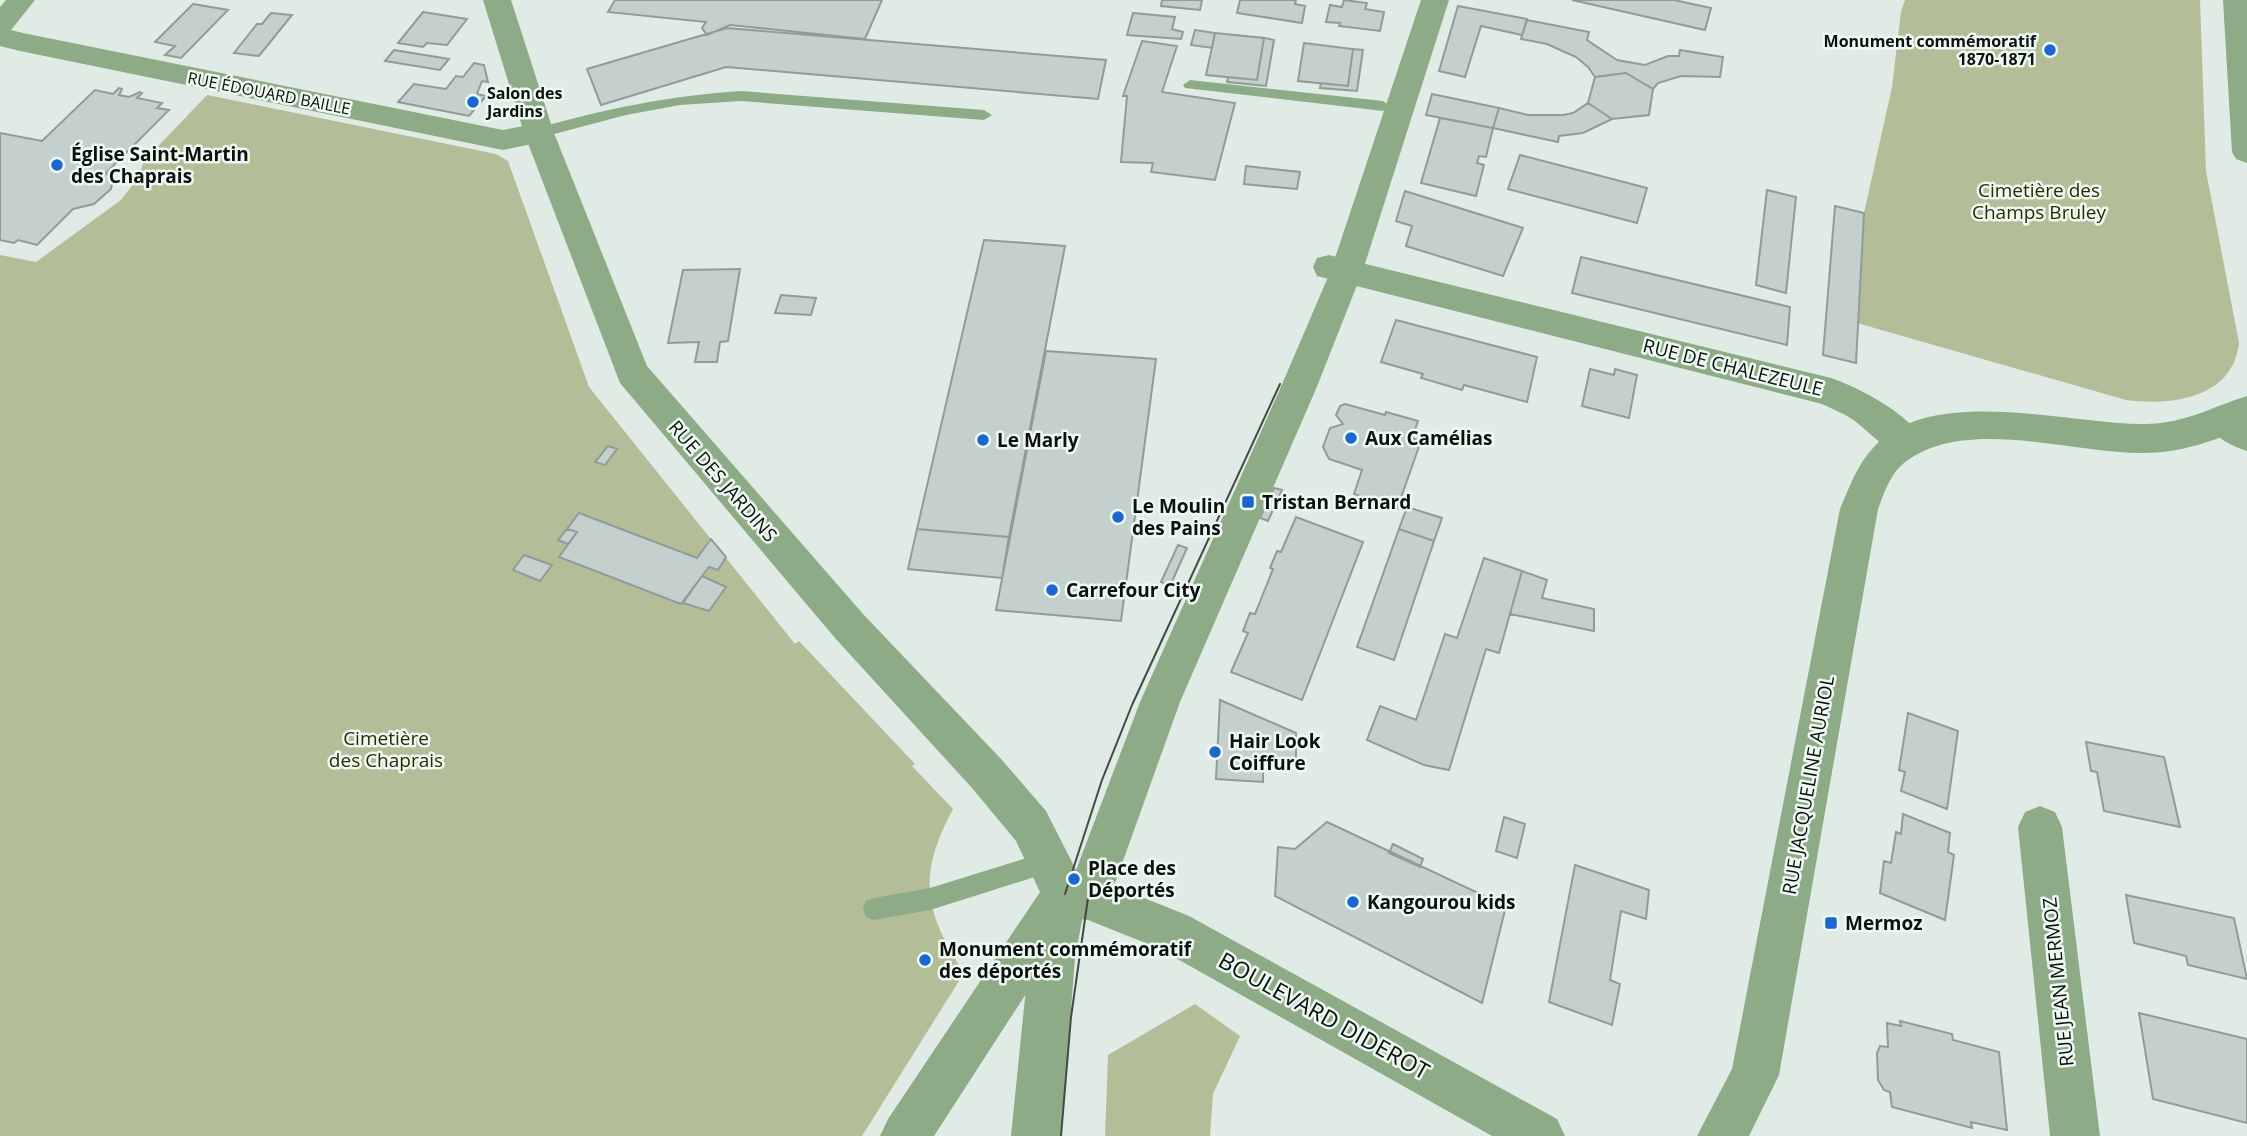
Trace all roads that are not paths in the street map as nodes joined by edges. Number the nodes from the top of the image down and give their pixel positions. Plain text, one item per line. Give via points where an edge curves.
1 (21, 0) edge
2 (497, 0) edge
3 (1419, 0) edge
4 (1435, 0) edge
5 (2237, 0) edge
6 (0, 25) edge
7 (0, 36) edge
8 (1190, 85) dead end
9 (1383, 106) junction
10 (984, 115) dead end
11 (539, 133) junction
12 (2247, 152) edge
13 (1338, 268) junction
14 (2240, 423) edge
15 (1906, 442) junction
16 (2040, 827) dead end
17 (1067, 885) junction
18 (874, 909) dead end
19 (905, 1136) edge
20 (1036, 1136) edge
21 (1540, 1136) edge
22 (1722, 1136) edge
23 (2075, 1136) edge

1 - 6 street
2 - 11 street, RUE DES JARDINS
3 - 9 street
4 - 13 street
5 - 12 street
7 - 11 street, RUE ÉDOUARD BAILLE via 503,140
8 - 9 lane
9 - 13 street
10 - 11 lane via 741,96 680,100
11 - 17 street, RUE DES JARDINS via 632,373 840,616 987,774 1031,826
13 - 15 street, RUE DE CHALEZEULE via 1831,392 1864,409
13 - 17 street via 1160,702
14 - 15 street via 2146,439 1976,425 1945,427
15 - 22 street, RUE JACQUELINE AURIOL via 1873,476 1859,509 1755,1075
16 - 23 street, RUE JEAN MERMOZ
17 - 18 lane
17 - 19 street
17 - 20 street via 1052,958
17 - 21 street, BOULEVARD DIDEROT via 1192,942

